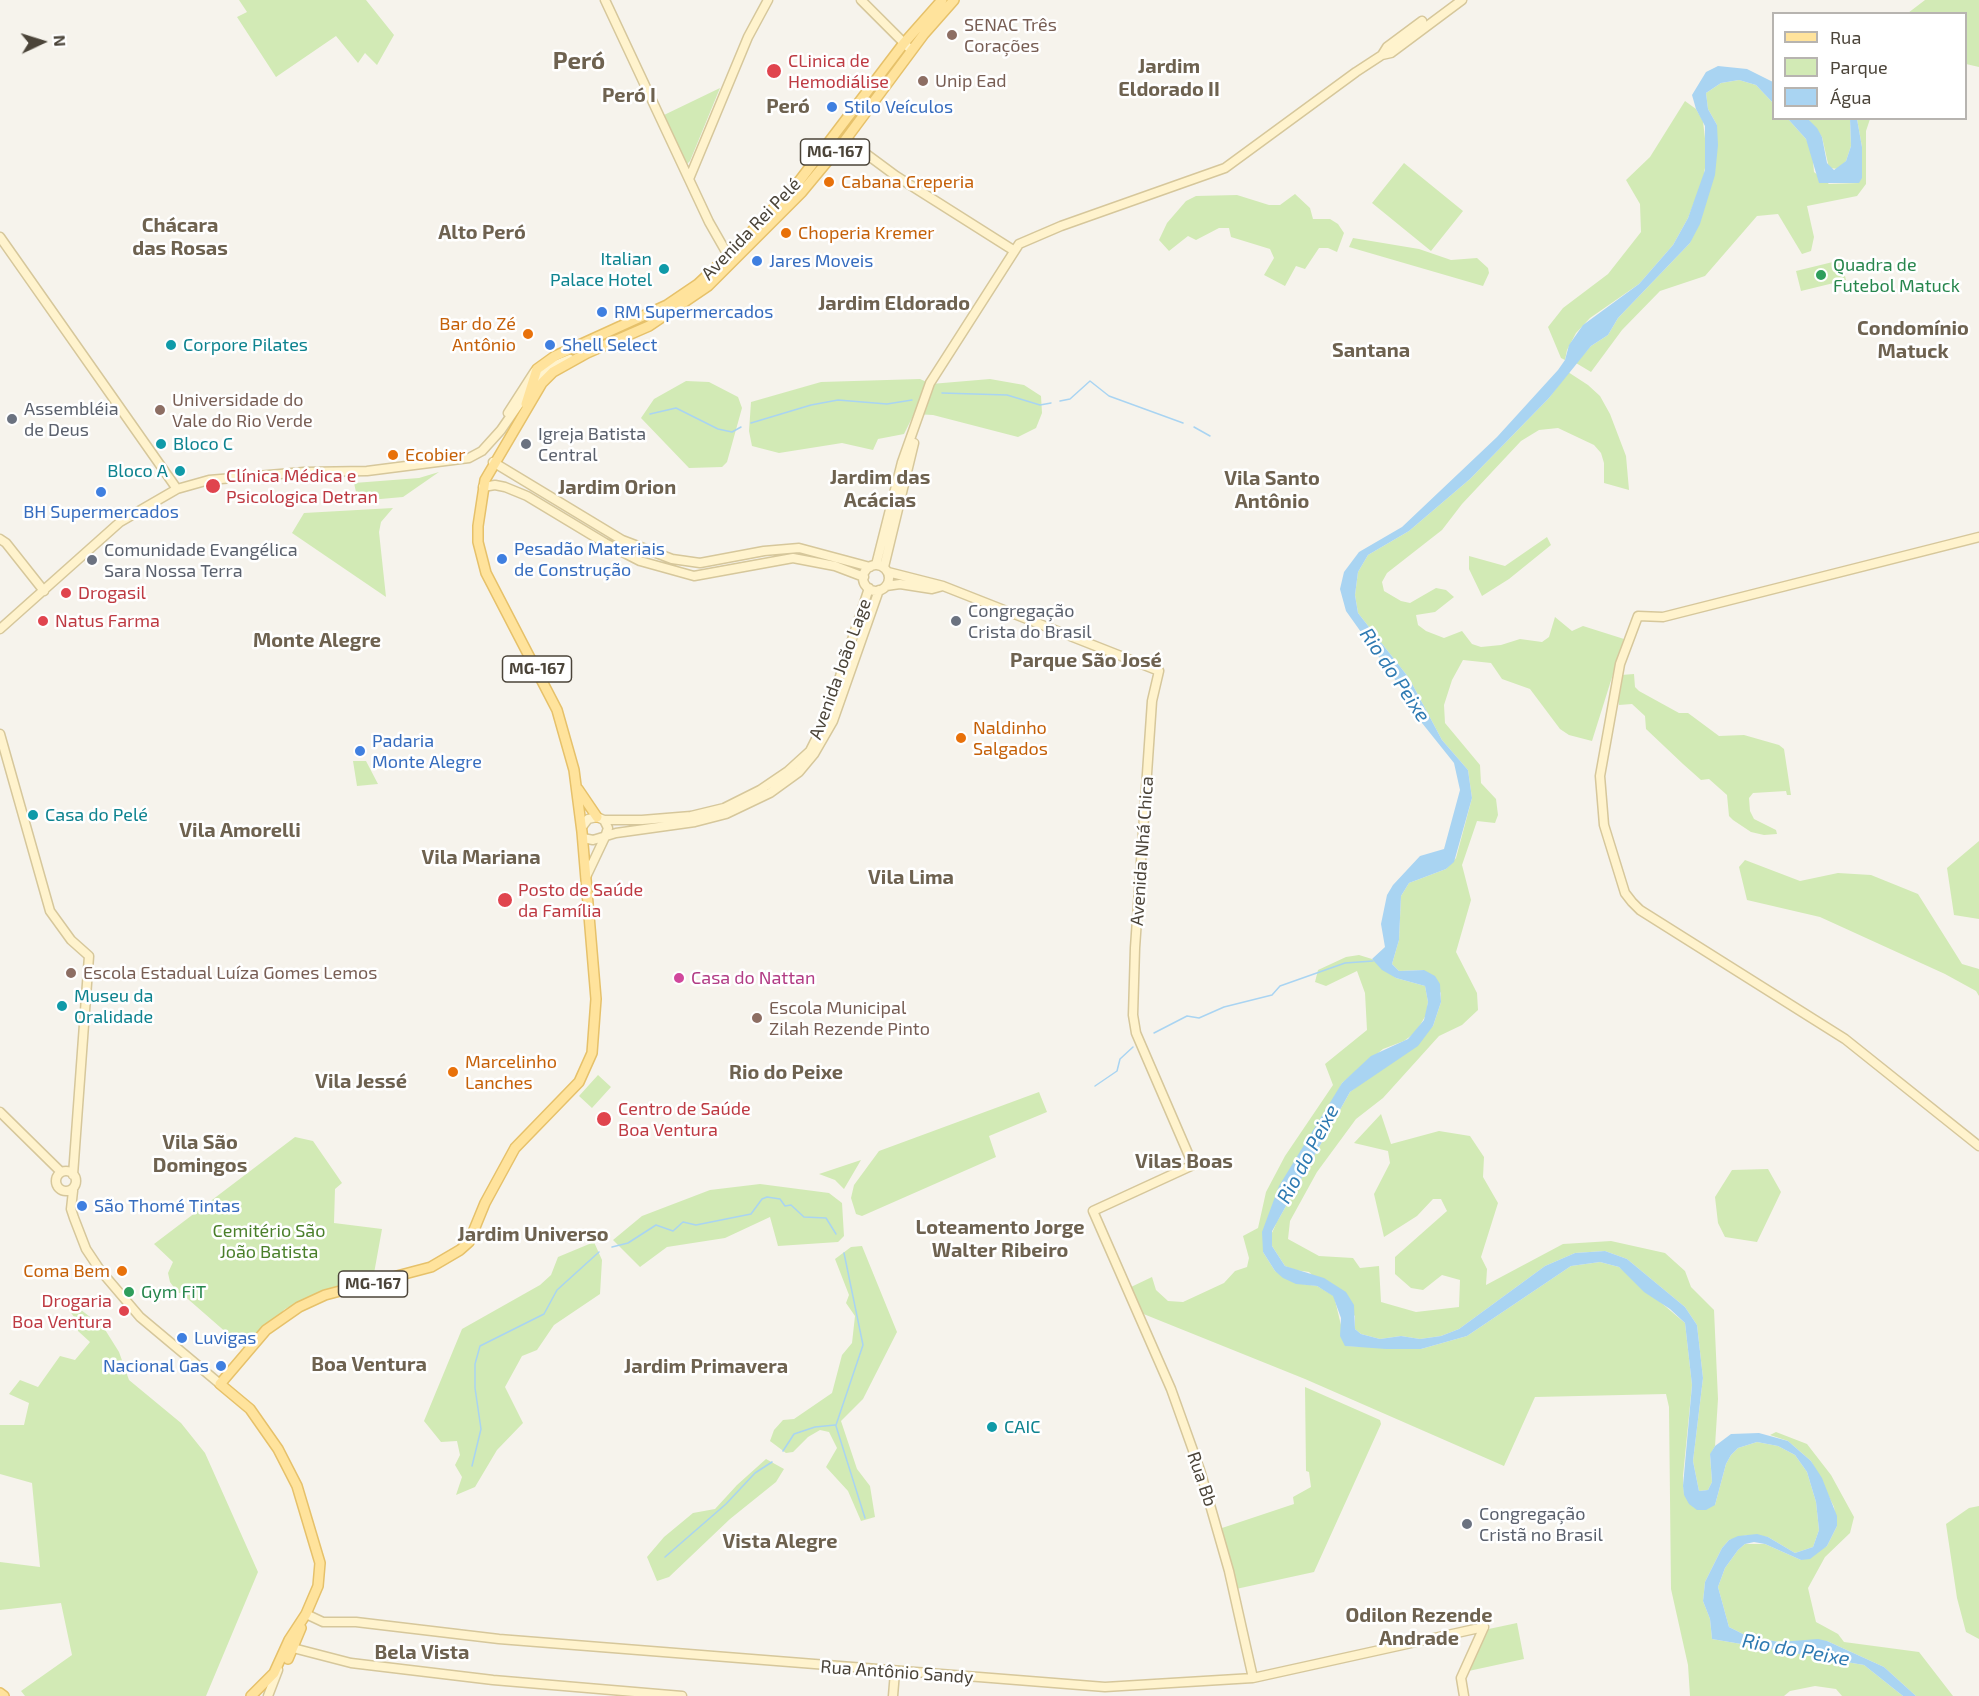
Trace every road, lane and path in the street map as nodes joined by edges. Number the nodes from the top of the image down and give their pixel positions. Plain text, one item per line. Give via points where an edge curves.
1 (604, 0) edge
2 (762, 0) edge
3 (768, 0) edge
4 (861, 0) edge
5 (942, 0) edge
6 (954, 0) edge
7 (1452, 0) edge
8 (1461, 0) edge
9 (748, 37) junction
10 (908, 47) junction
11 (1382, 55) junction
12 (846, 139) junction
13 (689, 179) junction
14 (0, 237) edge
15 (1013, 250) junction
16 (732, 257) junction
17 (587, 353) junction
18 (535, 371) junction
19 (530, 386) junction
20 (521, 418) junction
21 (507, 423) junction
22 (493, 462) junction
23 (512, 474) junction
24 (505, 487) junction
25 (483, 488) junction
26 (177, 489) junction
27 (1979, 537) edge
28 (0, 539) edge
29 (879, 568) junction
30 (864, 577) junction
31 (943, 586) junction
32 (869, 588) junction
33 (882, 588) junction
34 (44, 591) junction
35 (0, 629) edge
36 (0, 734) edge
37 (576, 788) junction
38 (601, 818) junction
39 (582, 827) junction
40 (605, 837) junction
41 (583, 838) junction
42 (586, 877) junction
43 (0, 1112) edge
44 (1979, 1146) edge
45 (66, 1172) junction
46 (63, 1190) junction
47 (73, 1191) junction
48 (71, 1209) junction
49 (1093, 1211) joint
50 (220, 1384) junction
51 (304, 1617) junction
52 (289, 1647) junction
53 (896, 1671) junction
54 (282, 1672) junction
55 (1253, 1678) junction
56 (274, 1681) junction
57 (0, 1692) edge
58 (4, 1696) edge
59 (253, 1696) edge
60 (268, 1696) edge
61 (273, 1696) edge
62 (682, 1696) edge
63 (893, 1696) edge
64 (1464, 1696) edge

1 - 13 street
2 - 9 street
3 - 9 street
4 - 10 street
5 - 10 main road, Avenida Rei Pelé / MG-167
6 - 10 main road, Avenida Rei Pelé / MG-167
7 - 11 street via 1387,47
8 - 11 street via 1391,53
9 - 13 street
10 - 12 main road, Avenida Rei Pelé / MG-167
10 - 16 main road, Avenida Rei Pelé / MG-167 via 798,184
11 - 15 street via 1225,168 1061,226
12 - 15 street via 896,176
12 - 16 main road, Avenida Rei Pelé / MG-167 via 802,192
13 - 16 street
14 - 26 street
15 - 29 street via 930,382 902,462
16 - 17 main road, Avenida Rei Pelé / MG-167 via 689,300 649,326
16 - 18 main road, Avenida Rei Pelé / MG-167 via 667,305 555,356
17 - 19 street via 553,366
17 - 20 main road, MG-167 via 553,372
18 - 19 main road
18 - 21 street via 513,403
19 - 20 main road
19 - 21 street
20 - 22 main road, MG-167
21 - 26 street via 482,451 457,461 367,471 208,480
22 - 23 street
22 - 25 main road, MG-167
23 - 24 street via 504,479
23 - 29 street via 622,540 672,559 700,563 799,548
24 - 25 street
24 - 30 street via 640,561 694,576 793,558 835,566
25 - 37 main road, MG-167 via 478,526 484,565 557,710
26 - 34 street via 120,522
27 - 44 street via 1663,617 1638,616 1620,664 1600,776 1604,825 1625,892 1640,910 1845,1039
28 - 34 street
29 - 30 street
29 - 31 street
29 - 33 street, Avenida João Lage via 889,579
30 - 32 street
31 - 33 street via 932,590 900,584
31 - 49 street, Avenida Nhá Chica via 1159,671 1152,701 1133,1015 1136,1033 1193,1165
32 - 33 street
32 - 38 street, Avenida João Lage via 826,719 810,751 788,771 724,808 691,816
33 - 40 street, Avenida João Lage via 833,721 799,772 770,793 726,814
34 - 35 street
36 - 45 street via 50,911 71,940 89,956 74,1160
37 - 38 main road
37 - 39 main road, MG-167
38 - 39 street via 588,819
38 - 40 street via 608,828
39 - 41 main road, MG-167
40 - 41 street, Avenida João Lage
40 - 42 street
41 - 42 main road, MG-167
42 - 50 main road, MG-167 via 596,999 592,1053 579,1082 522,1138 504,1166 469,1242 431,1267 325,1296 293,1310 266,1330
43 - 45 street
45 - 46 street via 57,1180
45 - 47 street via 75,1186
46 - 47 street
46 - 48 street
47 - 48 street
48 - 50 street via 102,1278 140,1317
49 - 55 street, Rua Bb via 1171,1389 1213,1510
50 - 51 main road via 256,1417 297,1486 320,1563 318,1586
51 - 52 main road
51 - 53 street, Rua Antônio Sandy via 499,1639
52 - 54 main road
52 - 56 street
52 - 59 main road
52 - 62 street via 351,1663
53 - 55 street, Rua Antônio Sandy via 1105,1687
53 - 63 street
54 - 56 main road
54 - 61 street
55 - 64 street, Rua Antônio Sandy via 1484,1627 1461,1678
56 - 59 main road
56 - 60 street
57 - 58 main road

